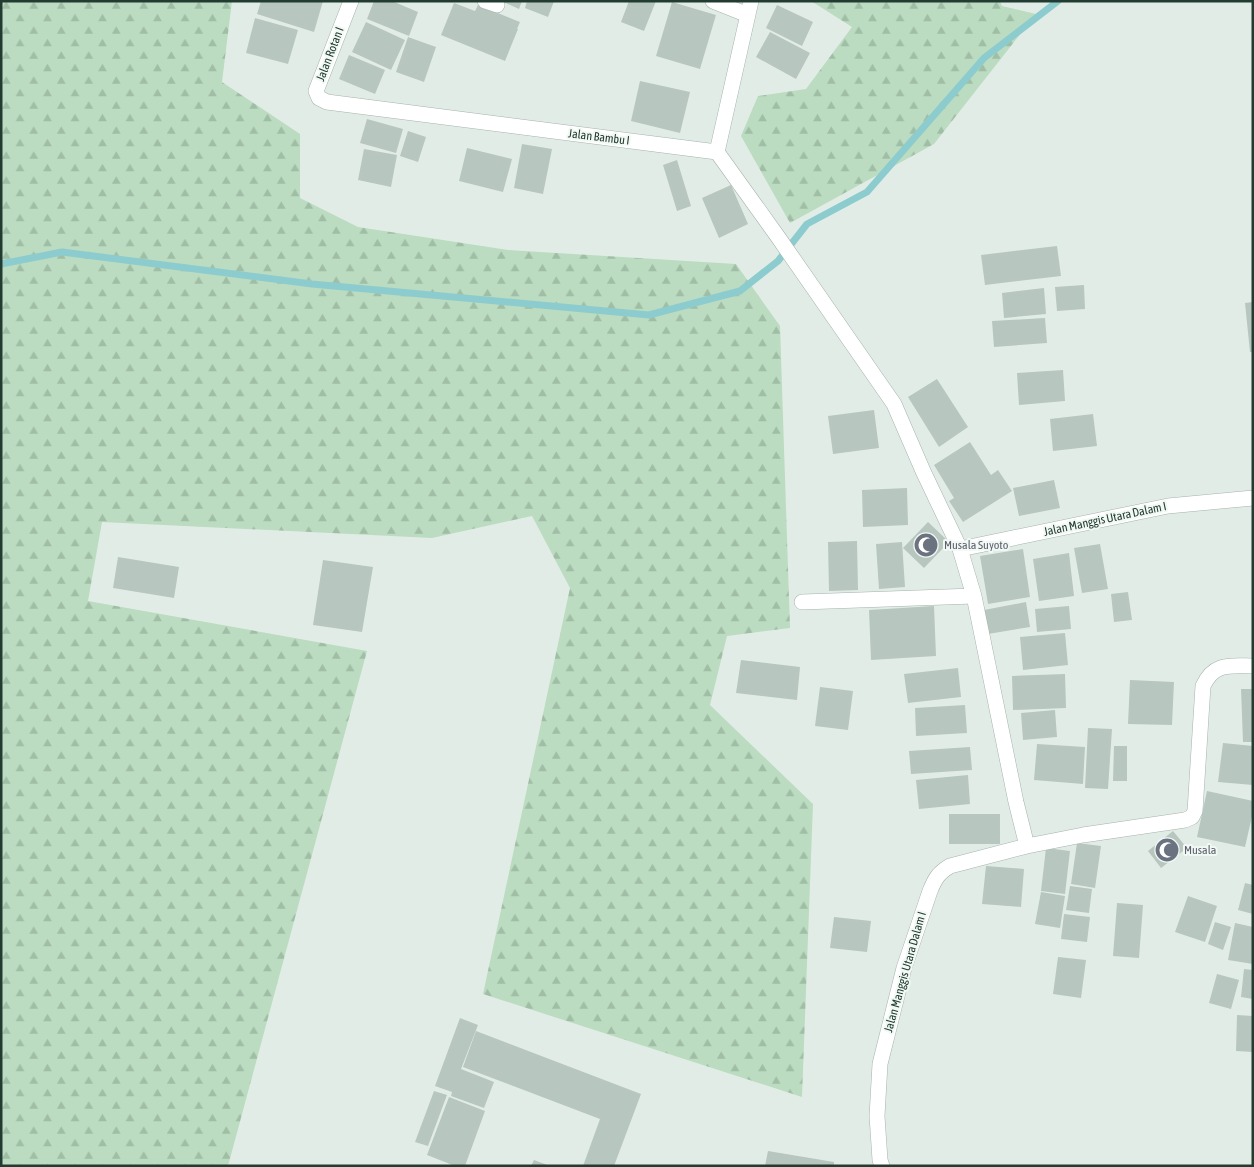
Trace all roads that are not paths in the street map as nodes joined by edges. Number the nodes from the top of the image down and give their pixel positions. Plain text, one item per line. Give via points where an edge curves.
1 (351, 1) edge
2 (713, 1) edge
3 (749, 8) edge
4 (327, 102) joint
5 (717, 152) junction
6 (1253, 498) edge
7 (960, 549) junction
8 (974, 596) junction
9 (802, 602) dead end
10 (1253, 666) edge
11 (1027, 846) junction
12 (882, 1166) edge

1 - 4 street, Jalan Rotan I via 316,91 319,98
2 - 3 street
3 - 5 street
4 - 5 street, Jalan Bambu I
5 - 7 street via 894,404
6 - 7 street, Jalan Manggis Utara Dalam I via 1168,506
7 - 8 street
8 - 9 street
8 - 11 street
10 - 11 street, Jalan Manggis Utara Dalam I via 1223,666 1207,677 1203,686 1195,811 1192,816 1185,820
11 - 12 street, Jalan Manggis Utara Dalam I via 950,866 941,871 930,891 904,968 880,1064 877,1116

